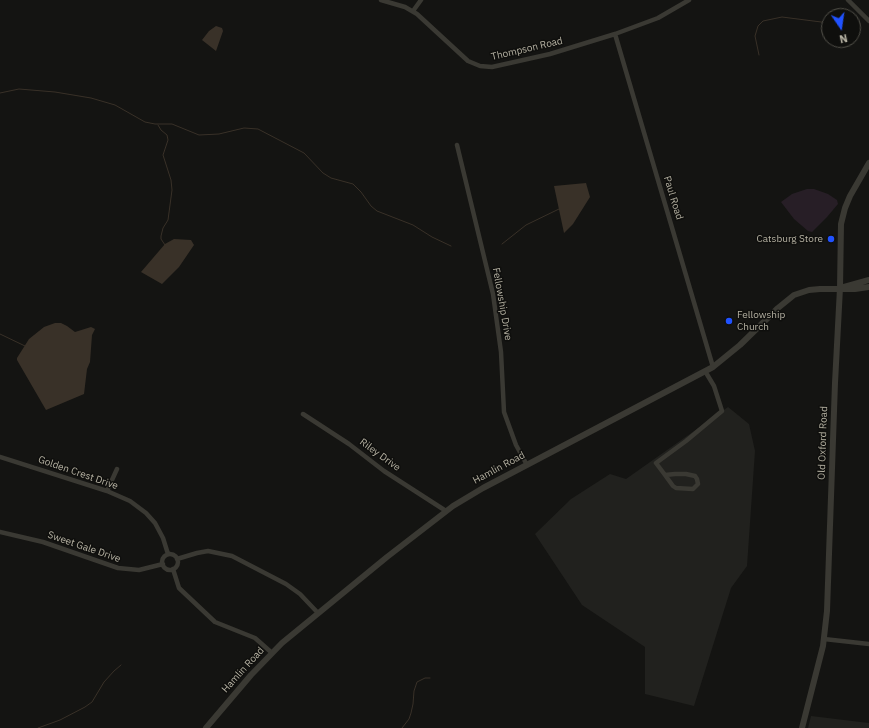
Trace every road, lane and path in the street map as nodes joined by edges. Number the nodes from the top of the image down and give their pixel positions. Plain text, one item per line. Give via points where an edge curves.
1 (381, 0) edge
2 (421, 0) edge
3 (689, 0) edge
4 (848, 0) edge
5 (413, 11) junction
6 (869, 21) edge
7 (615, 34) junction
8 (457, 145) dead end
9 (869, 163) edge
10 (869, 280) edge
11 (869, 287) edge
12 (840, 288) junction
13 (713, 367) junction
14 (705, 372) junction
15 (303, 414) dead end
16 (0, 457) edge
17 (527, 465) junction
18 (117, 469) dead end
19 (665, 475) junction
20 (107, 490) junction
21 (446, 511) junction
22 (0, 532) edge
23 (168, 554) junction
24 (177, 559) junction
25 (163, 564) junction
26 (173, 569) junction
27 (318, 613) junction
28 (824, 639) junction
29 (869, 644) edge
30 (272, 653) junction
31 (206, 728) edge
32 (802, 728) edge

1 - 5 street, Thompson Road
2 - 5 street
3 - 7 street, Thompson Road via 658,18
4 - 6 street
5 - 7 street, Thompson Road via 468,61 486,67 534,58
7 - 13 street, Paul Road
8 - 17 street, Fellowship Drive via 493,294 501,352 504,412 516,445
9 - 12 street, Old Oxford Road via 850,196 842,217
10 - 12 street
11 - 12 street
12 - 13 street, Hamlin Road via 809,290 794,295
12 - 28 street, Old Oxford Road via 829,586
13 - 14 street, Hamlin Road
14 - 17 street, Hamlin Road
14 - 19 street via 714,386 722,411 656,463
15 - 21 street, Riley Drive
16 - 20 street, Golden Crest Drive
17 - 21 street, Hamlin Road
18 - 20 street
19 - 19 street via 676,488 693,489 698,484 695,476
20 - 23 street, Golden Crest Drive via 130,501 146,513 160,530
21 - 27 street, Hamlin Road
22 - 25 street, Sweet Gale Drive via 43,542 126,570 139,570
23 - 24 street
23 - 25 street via 163,558
24 - 26 street via 177,565
24 - 27 street via 208,551 232,556 281,580 300,594
25 - 26 street
26 - 30 street via 179,588 215,622 255,638
27 - 30 street, Hamlin Road
28 - 29 street
28 - 32 street, Old Oxford Road
30 - 31 street, Hamlin Road

